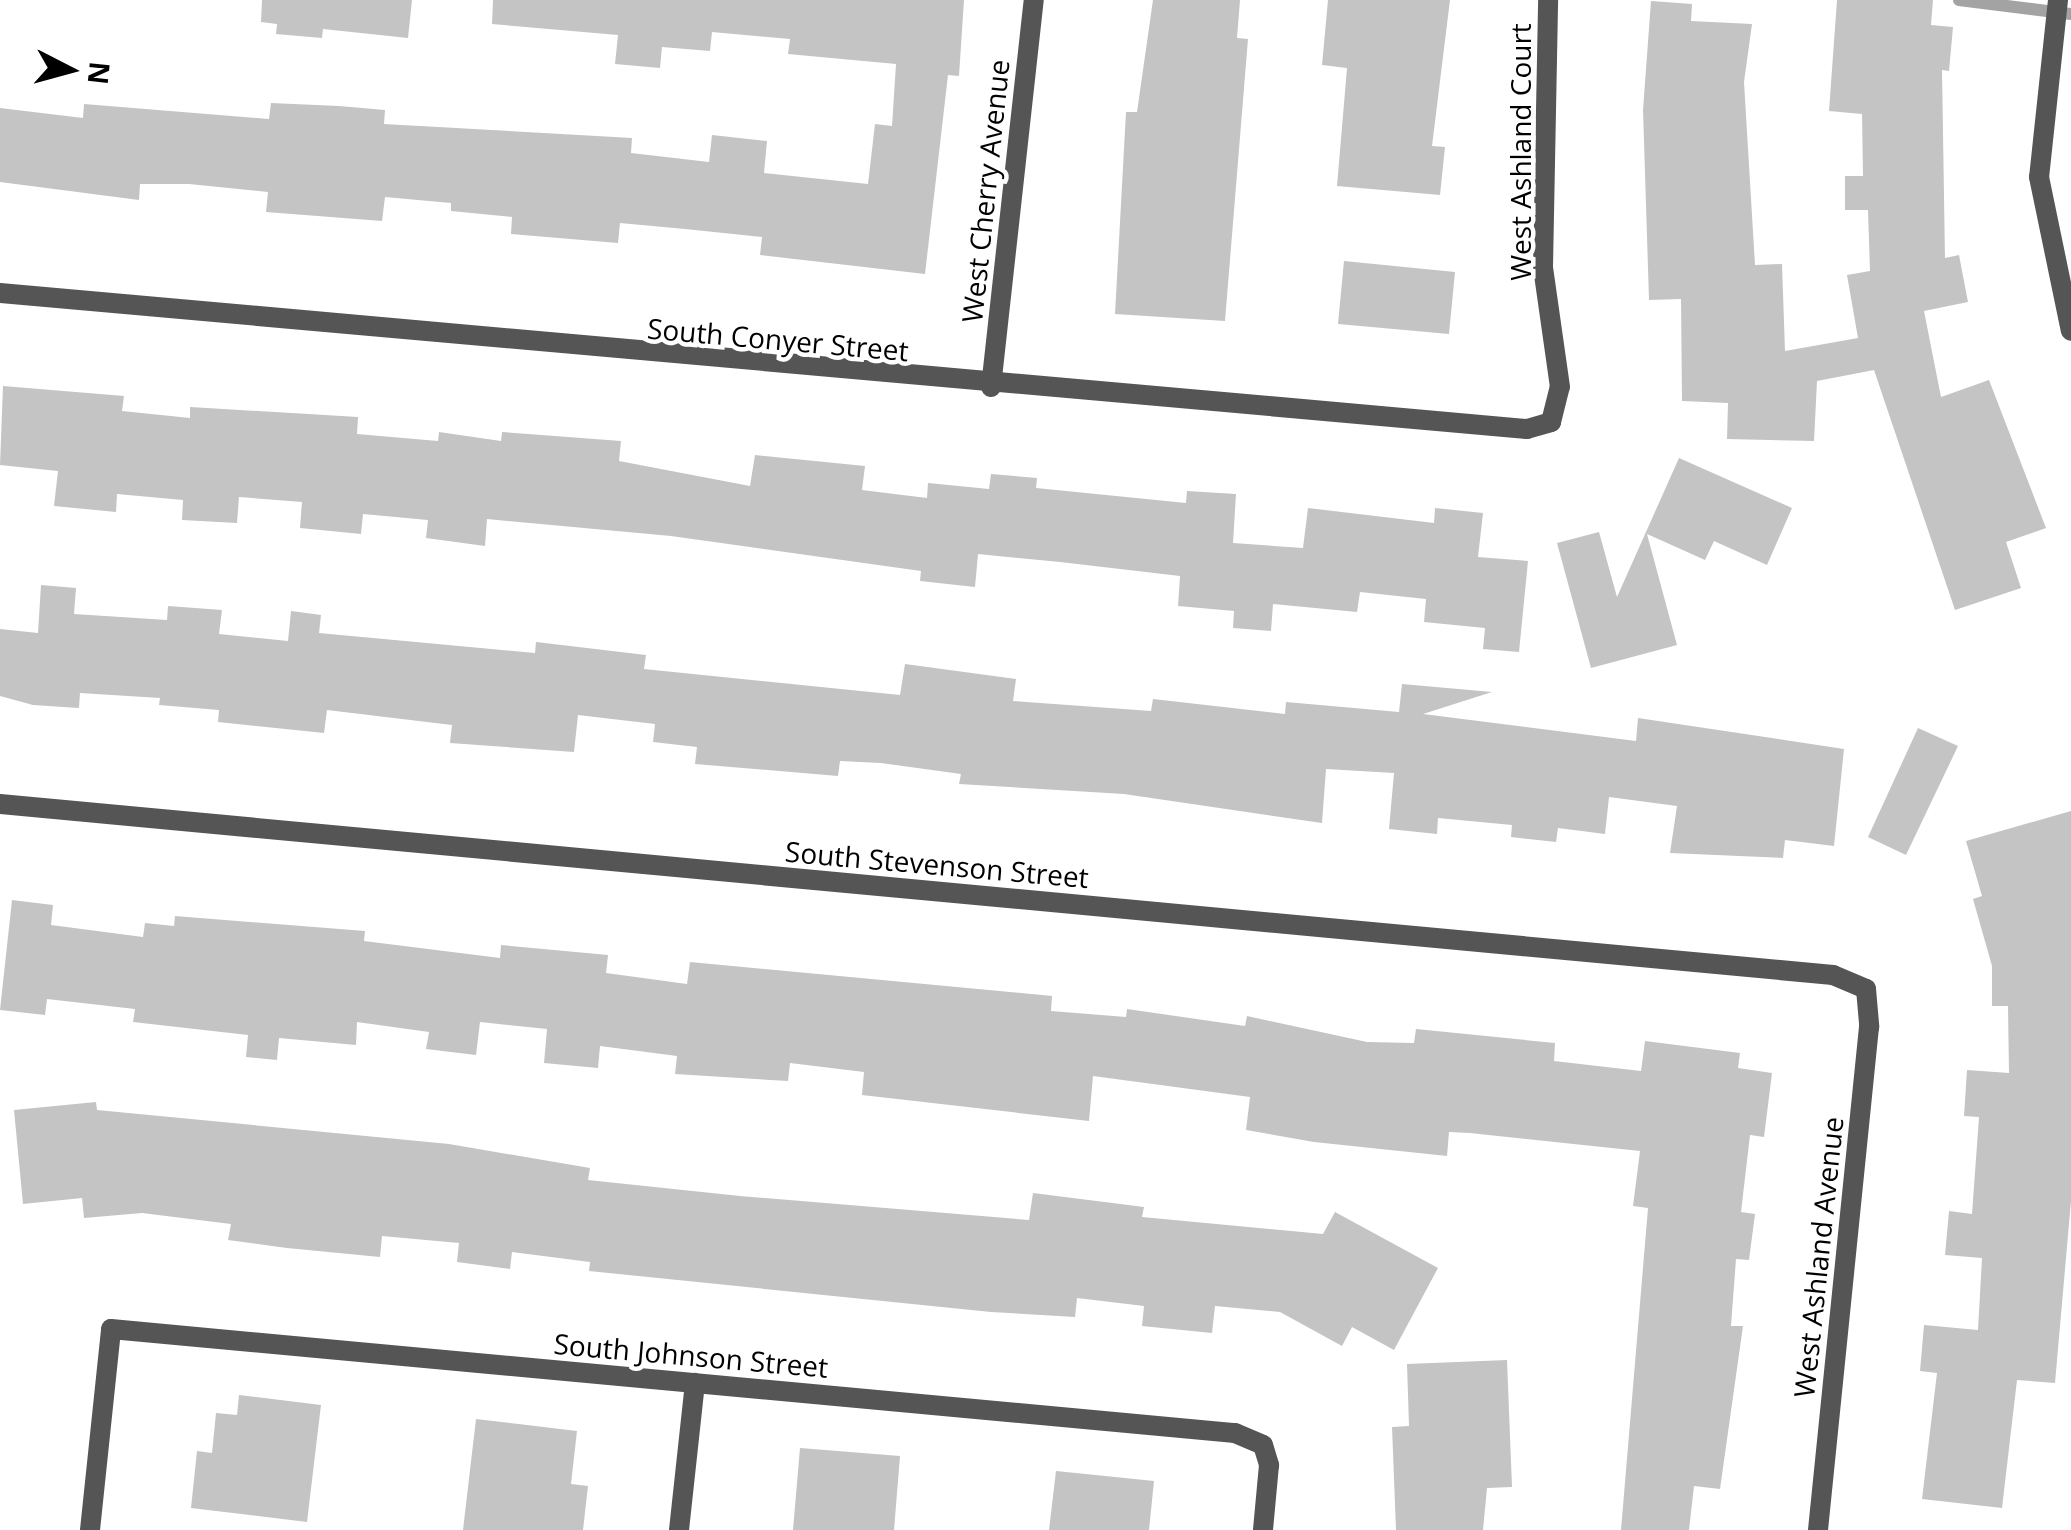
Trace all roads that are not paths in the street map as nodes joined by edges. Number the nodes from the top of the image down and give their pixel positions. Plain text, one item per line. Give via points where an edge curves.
1 (1034, 0) edge
2 (1548, 0) edge
3 (2058, 0) edge
4 (2063, 281) edge
5 (0, 292) edge
6 (2071, 331) edge
7 (991, 387) junction
8 (1551, 422) joint
9 (0, 804) edge
10 (1866, 988) joint
11 (695, 1383) junction
12 (90, 1530) edge
13 (678, 1530) edge
14 (1262, 1530) edge
15 (1818, 1530) edge

1 - 7 street, West Cherry Avenue
2 - 8 street, West Ashland Court via 1543,267 1560,386
3 - 4 street via 2039,178
4 - 6 street
5 - 7 street, South Conyer Street
7 - 8 street, South Conyer Street via 1502,430
9 - 10 street, South Stevenson Street via 1813,973
10 - 15 street, West Ashland Avenue via 1870,1027
11 - 12 street, South Johnson Street via 111,1330
11 - 13 street
11 - 14 street, South Johnson Street via 1235,1434 1263,1445 1269,1465

